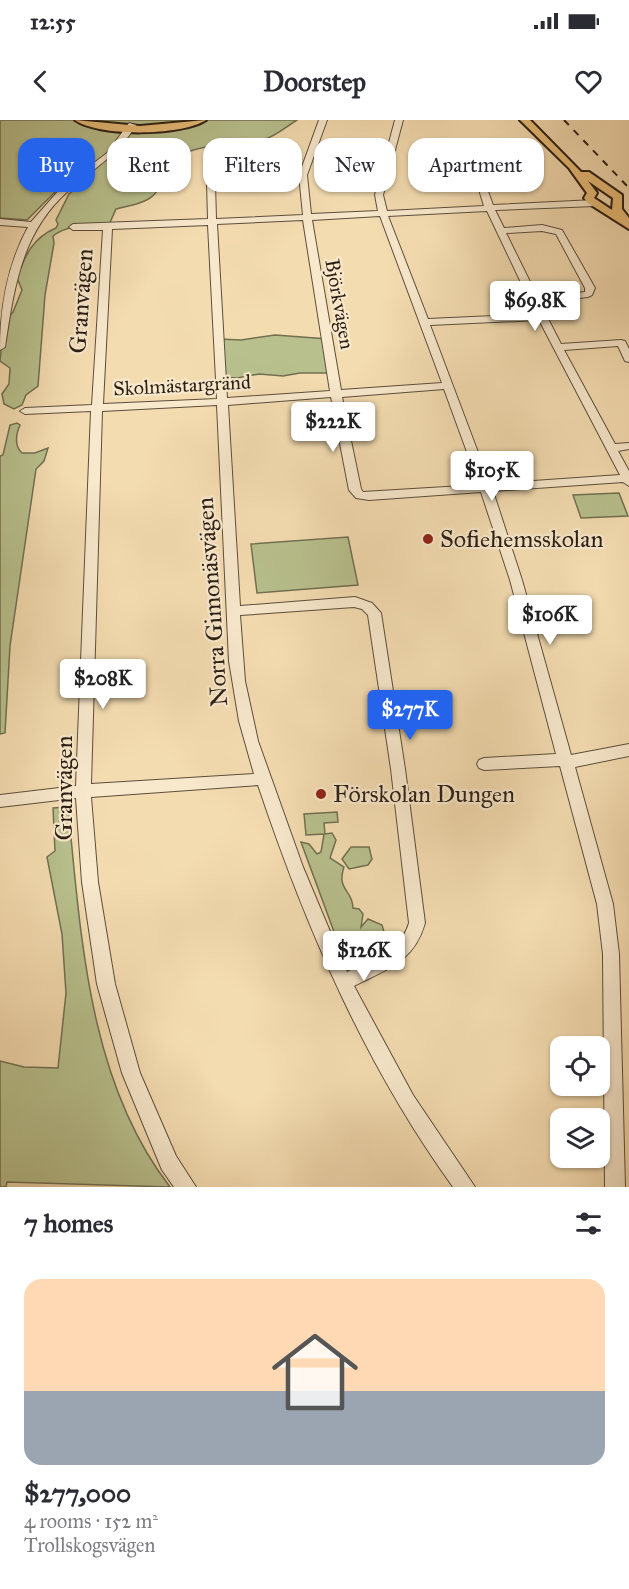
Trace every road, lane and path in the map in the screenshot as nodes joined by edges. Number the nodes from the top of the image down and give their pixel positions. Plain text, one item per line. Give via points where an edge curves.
1 (80, 120) edge
2 (94, 120) edge
3 (187, 120) edge
4 (201, 120) edge
5 (323, 120) edge
6 (399, 120) edge
7 (525, 120) edge
8 (131, 127) junction
9 (572, 166) junction
10 (211, 192) edge
11 (484, 192) edge
12 (614, 198) junction
13 (593, 199) junction
14 (489, 207) junction
15 (383, 213) junction
16 (307, 216) junction
17 (0, 222) edge
18 (212, 222) junction
19 (33, 225) junction
20 (628, 225) edge
21 (73, 227) dead end
22 (108, 227) junction
23 (501, 231) junction
24 (535, 301) junction
25 (542, 317) junction
26 (424, 322) junction
27 (625, 343) edge
28 (0, 347) edge
29 (558, 347) junction
30 (629, 359) edge
31 (448, 386) junction
32 (336, 394) junction
33 (223, 402) junction
34 (97, 408) junction
35 (25, 411) dead end
36 (629, 446) edge
37 (611, 448) junction
38 (628, 480) edge
39 (486, 488) junction
40 (235, 611) junction
41 (629, 750) edge
42 (566, 761) junction
43 (484, 764) dead end
44 (263, 779) junction
45 (84, 792) junction
46 (0, 801) edge
47 (344, 981) junction
48 (186, 1187) edge
49 (465, 1187) edge
50 (615, 1187) edge

1 - 8 main road
2 - 8 main road
3 - 8 main road
4 - 8 main road via 172,126
5 - 16 street, Björkvägen via 303,176
6 - 15 street via 379,195
7 - 9 main road
8 - 19 street via 117,150 63,191
9 - 12 main road
9 - 13 main road
10 - 18 street, Norra Gimonäsvägen
11 - 14 street
12 - 13 main road via 606,205
12 - 20 main road
13 - 14 street
13 - 20 main road
14 - 15 street
14 - 23 street
15 - 16 street
15 - 26 street
16 - 18 street
16 - 32 street, Björkvägen
17 - 19 street
18 - 22 street
18 - 33 street, Norra Gimonäsvägen
19 - 28 street via 18,252
21 - 22 street
22 - 34 street, Granvägen
23 - 24 street
23 - 24 street via 542,228 559,232 590,288 585,294
24 - 25 street
25 - 26 street
25 - 29 street
26 - 31 street
27 - 29 street
27 - 30 street
29 - 37 street
31 - 32 street, Skolmästargränd
31 - 39 street
32 - 33 street, Skolmästargränd
32 - 39 street, Björkvägen via 355,490 360,495
33 - 34 street, Skolmästargränd
33 - 40 street, Norra Gimonäsvägen
34 - 35 street, Skolmästargränd
34 - 45 street, Granvägen
36 - 37 street
37 - 38 street
38 - 39 street
39 - 42 street
40 - 44 street, Norra Gimonäsvägen via 237,686
40 - 47 street via 347,602 367,606 374,614 417,923 416,933 403,952
41 - 42 street
42 - 43 street
42 - 50 street via 610,930
44 - 45 street
44 - 47 street, Norra Gimonäsvägen via 294,866
45 - 46 street
45 - 48 street, Granvägen via 90,882 106,984 131,1073 170,1163
47 - 49 street, Norra Gimonäsvägen via 410,1107

